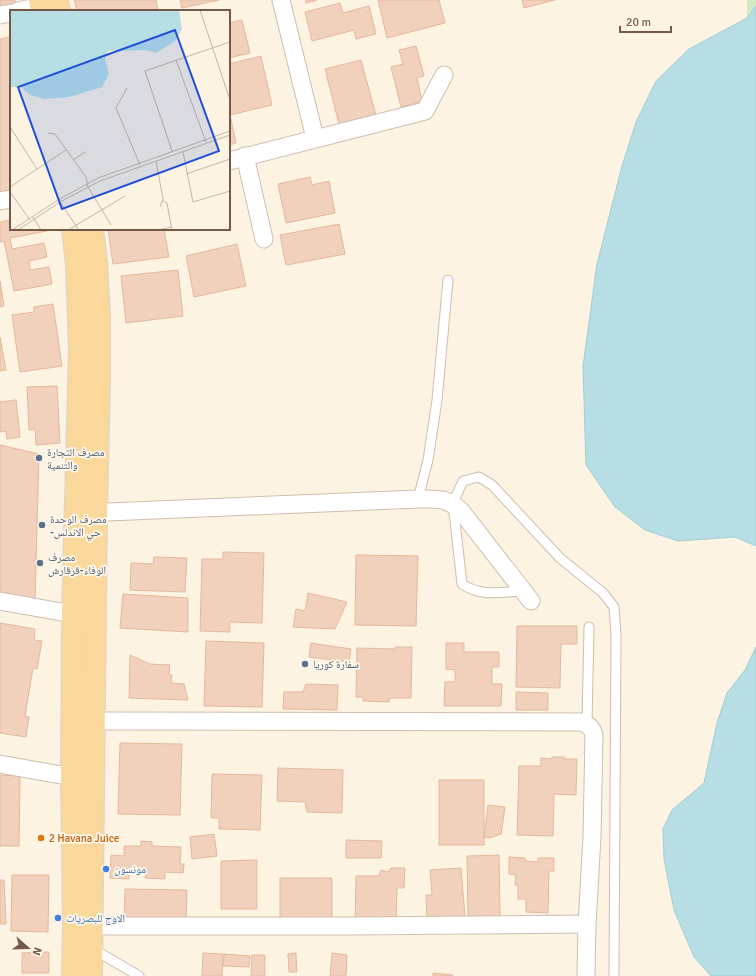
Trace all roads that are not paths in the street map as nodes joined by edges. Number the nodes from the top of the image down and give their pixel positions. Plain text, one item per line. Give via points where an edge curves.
1 (281, 0) edge
2 (48, 6) edge
3 (24, 10) edge
4 (10, 13) edge
5 (0, 15) edge
6 (444, 75) dead end
7 (315, 138) junction
8 (237, 158) edge
9 (10, 199) edge
10 (0, 201) edge
11 (73, 230) edge
12 (92, 230) edge
13 (264, 238) dead end
14 (448, 280) dead end
15 (418, 499) junction
16 (453, 503) junction
17 (86, 513) junction
18 (527, 596) joint
19 (0, 601) edge
20 (73, 614) junction
21 (589, 627) dead end
22 (93, 721) junction
23 (587, 724) junction
24 (0, 764) edge
25 (72, 777) junction
26 (587, 924) junction
27 (83, 926) junction
28 (92, 949) junction
29 (73, 976) edge
30 (91, 976) edge
31 (140, 976) edge
32 (586, 976) edge
33 (614, 976) edge

1 - 7 street
2 - 3 street
4 - 5 street
6 - 7 street via 425,111
7 - 8 street
8 - 13 street
9 - 10 street
11 - 17 main road via 77,265
12 - 17 main road via 99,315 99,378
14 - 15 lane via 437,400 428,460
15 - 16 street
15 - 17 street
16 - 18 street
16 - 18 lane via 462,584 481,593
16 - 33 lane via 463,481 479,477 492,485 560,558 603,593 614,607
17 - 20 main road
17 - 22 main road
19 - 20 street
20 - 25 main road
21 - 23 lane
22 - 23 street
22 - 27 main road
23 - 26 street via 594,735
24 - 25 street
25 - 27 main road
26 - 27 street
26 - 32 street
27 - 28 main road
27 - 29 main road
28 - 30 main road
28 - 31 lane

